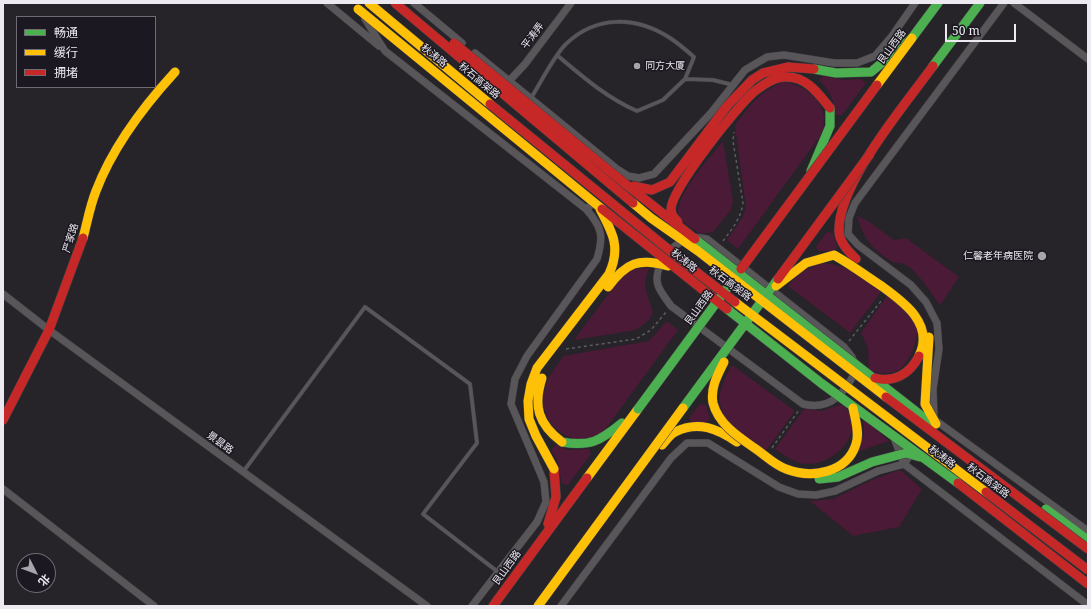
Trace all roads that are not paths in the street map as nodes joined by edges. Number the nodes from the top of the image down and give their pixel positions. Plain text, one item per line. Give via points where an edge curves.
1 (327, 3) edge
2 (369, 3) edge
3 (395, 3) edge
4 (404, 3) edge
5 (414, 3) edge
6 (571, 3) edge
7 (915, 3) edge
8 (938, 3) edge
9 (980, 3) edge
10 (1004, 3) edge
11 (1014, 3) edge
12 (355, 6) edge
13 (912, 38) junction
14 (385, 51) junction
15 (558, 56) junction
16 (1088, 59) edge
17 (175, 72) dead end
18 (685, 79) junction
19 (510, 80) junction
20 (733, 85) junction
21 (531, 98) junction
22 (870, 154) junction
23 (617, 169) junction
24 (807, 180) junction
25 (623, 182) junction
26 (600, 200) junction
27 (586, 209) junction
28 (683, 228) junction
29 (667, 254) junction
30 (675, 269) junction
31 (3, 294) edge
32 (764, 295) junction
33 (49, 330) junction
34 (736, 337) junction
35 (875, 378) junction
36 (844, 390) junction
37 (853, 408) junction
38 (638, 409) junction
39 (934, 419) junction
40 (3, 420) edge
41 (940, 430) junction
42 (928, 460) junction
43 (904, 464) junction
44 (243, 472) junction
45 (3, 489) edge
46 (619, 496) junction
47 (1088, 531) edge
48 (544, 536) junction
49 (1088, 540) edge
50 (1088, 549) edge
51 (1088, 570) edge
52 (498, 572) junction
53 (1088, 584) edge
54 (1088, 605) edge
55 (154, 606) edge
56 (427, 606) edge
57 (472, 606) edge
58 (493, 606) edge
59 (538, 606) edge
60 (561, 606) edge

1 - 14 street
2 - 51 main road, 秋石高架路, bridge via 690,267
3 - 50 main road, 秋石高架路, bridge via 651,218 698,251 840,363
4 - 25 main road, 秋涛路, bridge
5 - 19 street
6 - 19 street, 平涛弄
7 - 20 street via 875,56 857,63 834,63 784,55 767,57 746,70
8 - 13 main road, 艮山西路
9 - 22 main road
10 - 39 street via 855,203 849,218 848,234 858,245 911,285 926,302 937,323 939,349 933,389
11 - 16 street
12 - 14 street
12 - 26 main road, 秋涛路, bridge
13 - 24 main road, 艮山西路, bridge
13 - 25 main road, bridge via 871,72 836,73 792,65 762,73 734,98 670,182 658,190 648,191
14 - 27 street
15 - 18 lane via 598,89 637,111 663,100
15 - 18 lane via 565,44 591,26 612,21 638,24 669,37 694,57
15 - 21 lane
17 - 33 main road, 严家路 via 152,97 119,144 96,190 79,252
18 - 20 lane via 713,80
19 - 21 street
20 - 23 street via 711,113 654,174 639,178 628,176
21 - 23 street
22 - 32 main road, bridge
22 - 41 main road, bridge via 844,206 839,232 843,246 856,259 913,298 924,314 930,345 925,404
23 - 26 street
24 - 28 main road, bridge via 830,126 830,108 820,91 804,79 786,76 772,79 741,104 687,175 670,208 672,215
24 - 38 main road, 艮山西路, bridge
25 - 28 main road, 秋涛路, bridge
26 - 27 street
26 - 29 street
26 - 30 main road, 秋涛路, bridge
26 - 48 main road, bridge via 612,232 615,262 609,274 537,368 528,402 534,431 554,469 557,483 557,498
27 - 52 street via 597,221 601,232 602,245 598,259 526,356 515,379 511,404 544,482 546,502 537,522
28 - 35 main road, 秋涛路, bridge
29 - 36 street via 658,270 658,284 671,306 803,404 815,407 829,404
29 - 36 street via 686,238 707,239 844,347 857,369
30 - 37 main road, 秋涛路, bridge
30 - 38 main road, bridge via 655,261 636,262 625,268 545,370 538,387 539,416 551,435 562,442 576,445 602,440
31 - 33 street, 景昙路
32 - 34 main road, bridge
32 - 35 main road, bridge via 806,263 834,255 908,305 917,317 922,332 922,349 913,366 901,376 888,382
33 - 40 main road, 严家路
33 - 44 street, 景昙路
34 - 37 main road, bridge via 713,385 714,407 729,429 786,470 820,475 842,464 856,443 857,430
34 - 46 main road, bridge
35 - 41 main road, 秋涛路, bridge
36 - 39 street via 894,424
36 - 43 street via 890,427
37 - 42 main road, 秋涛路, bridge
38 - 48 main road, 艮山西路
39 - 43 street
39 - 47 street
41 - 49 main road, 秋涛路
42 - 46 main road, bridge via 906,453 872,462 838,478 798,479 782,473 719,430 700,426 688,427 674,432
42 - 53 main road, 秋涛路, bridge
43 - 54 street
43 - 60 street via 878,471 816,496 779,487 708,443 687,444 671,458
44 - 52 lane via 365,307 470,384 477,443 424,514
44 - 56 street, 景昙路
45 - 55 street
46 - 59 main road, bridge
48 - 58 main road, 艮山西路
52 - 57 street

